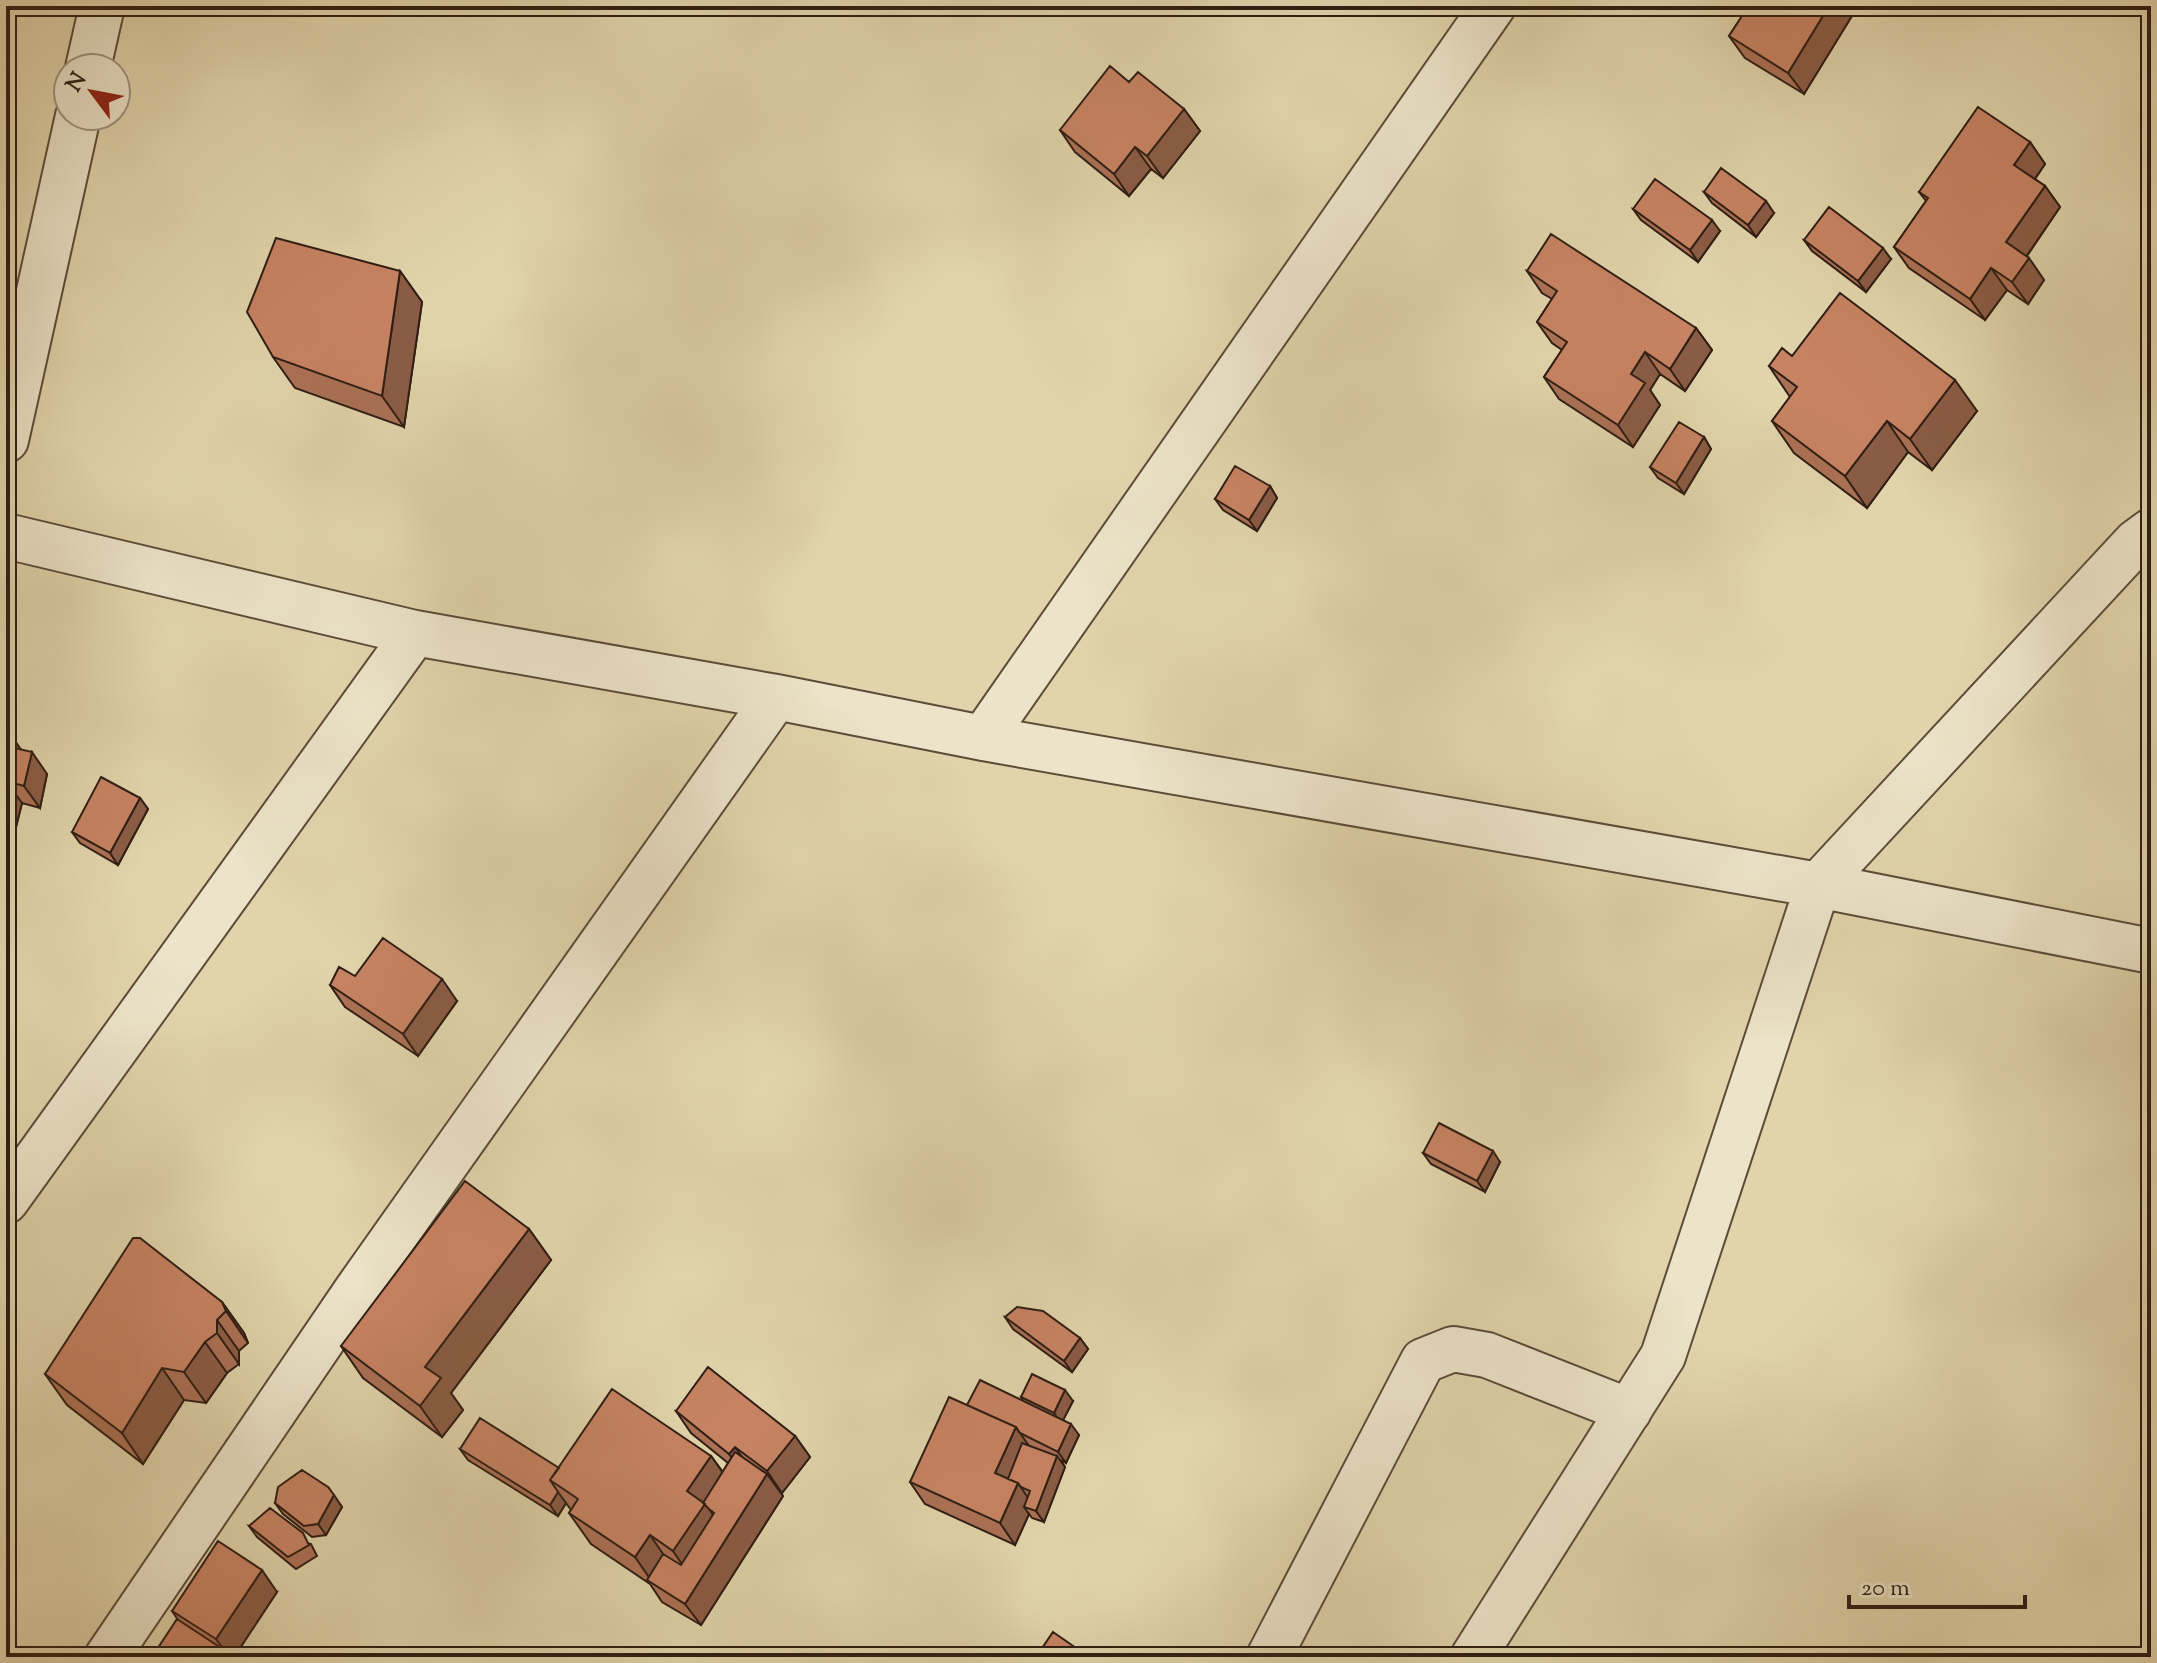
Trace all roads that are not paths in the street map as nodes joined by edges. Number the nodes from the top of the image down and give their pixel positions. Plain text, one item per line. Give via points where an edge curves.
1 (102, 6) edge
2 (1493, 6) edge
3 (92, 52) edge
4 (74, 132) edge
5 (6, 440) edge
6 (2151, 531) edge
7 (6, 536) edge
8 (415, 633) junction
9 (776, 697) junction
10 (983, 738) junction
11 (1818, 885) junction
12 (2151, 951) edge
13 (6, 1201) edge
14 (1629, 1411) junction
15 (107, 1657) edge
16 (1269, 1657) edge
17 (1473, 1657) edge

1 - 3 street
2 - 10 street
4 - 5 street
6 - 11 street
7 - 8 street
8 - 9 street
8 - 13 street
9 - 10 street
9 - 15 street via 356,1291
10 - 11 street
11 - 12 street
11 - 14 street via 1663,1356
14 - 16 street via 1487,1355 1453,1349 1423,1361
14 - 17 street

